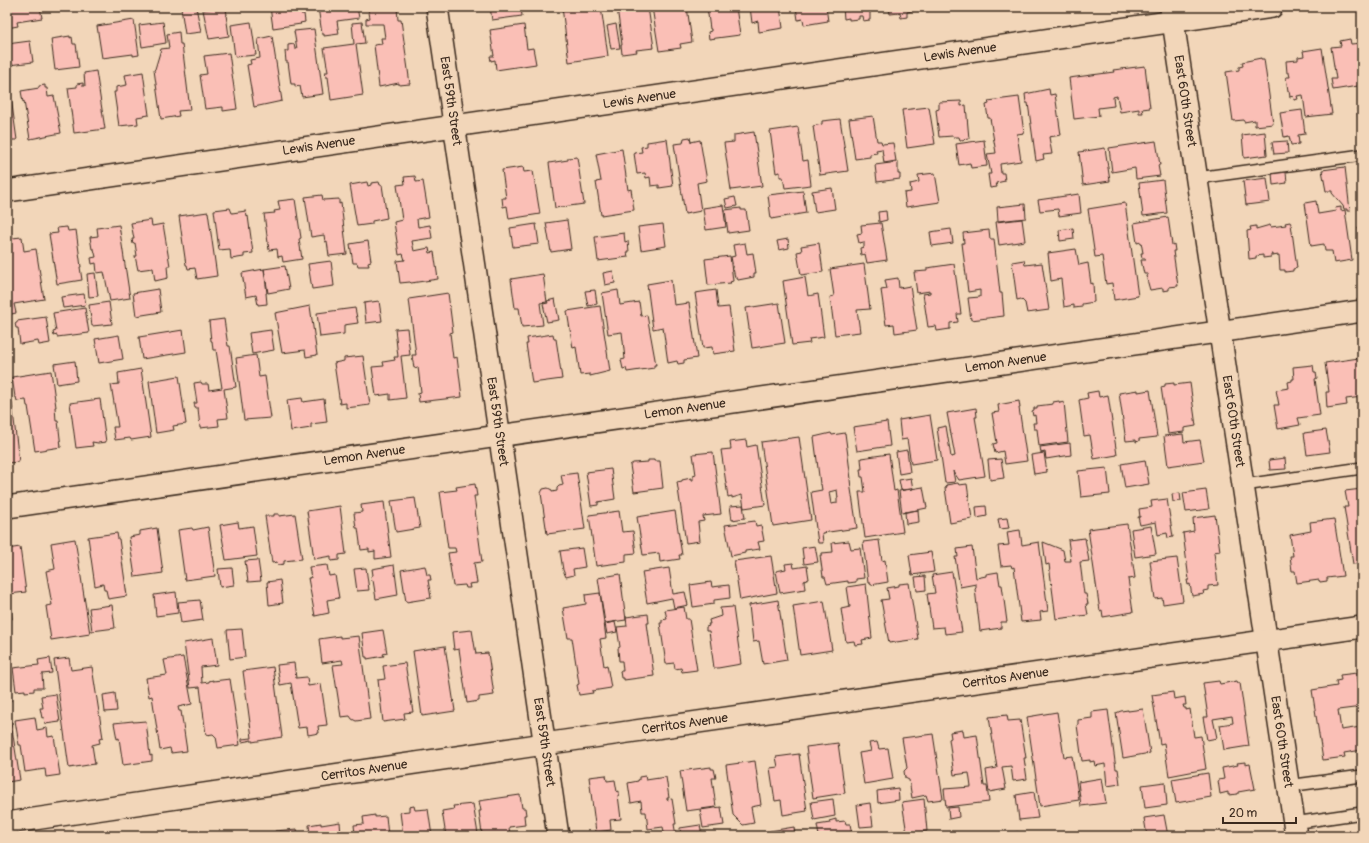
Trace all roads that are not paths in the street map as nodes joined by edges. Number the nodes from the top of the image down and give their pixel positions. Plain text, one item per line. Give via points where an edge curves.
1 (437, 7) edge
2 (1272, 7) edge
3 (1172, 14) edge
4 (455, 126) junction
5 (1362, 155) edge
6 (1197, 178) junction
7 (7, 191) edge
8 (1362, 311) edge
9 (1220, 332) junction
10 (500, 435) junction
11 (1362, 468) edge
12 (1244, 485) junction
13 (7, 507) edge
14 (1362, 627) edge
15 (1266, 641) junction
16 (544, 744) junction
17 (1362, 776) edge
18 (1288, 786) junction
19 (1362, 813) edge
20 (7, 823) edge
21 (1295, 829) edge
22 (558, 836) edge

1 - 4 street, East 59th Street
2 - 3 street, Lewis Avenue
3 - 4 street, Lewis Avenue
3 - 6 street, East 60th Street
4 - 7 street, Lewis Avenue
4 - 10 street, East 59th Street
5 - 6 lane
6 - 9 street, East 60th Street
8 - 9 street, Lemon Avenue
9 - 10 street, Lemon Avenue
9 - 12 street, East 60th Street
10 - 13 street, Lemon Avenue
10 - 16 street, East 59th Street
11 - 12 lane
12 - 15 street, East 60th Street
14 - 15 street, Cerritos Avenue
15 - 16 street, Cerritos Avenue
15 - 18 street, East 60th Street
16 - 20 street, Cerritos Avenue
16 - 22 street, East 59th Street
17 - 18 lane
18 - 21 street, East 60th Street
19 - 21 lane

